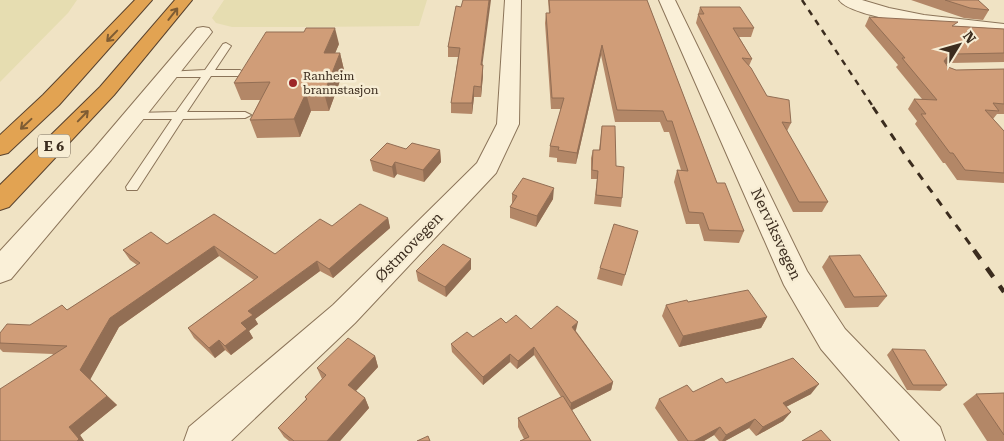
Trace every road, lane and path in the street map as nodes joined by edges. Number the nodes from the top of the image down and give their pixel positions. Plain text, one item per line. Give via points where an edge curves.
1 (144, 0) edge
2 (184, 0) edge
3 (513, 0) edge
4 (668, 0) edge
5 (847, 0) edge
6 (1004, 29) edge
7 (203, 32) dead end
8 (226, 46) dead end
9 (208, 73) junction
10 (240, 73) edge
11 (169, 74) junction
12 (180, 115) junction
13 (245, 115) dead end
14 (135, 116) junction
15 (0, 148) edge
16 (132, 187) dead end
17 (0, 201) edge
18 (0, 270) edge
19 (203, 441) edge
20 (926, 441) edge

1 -> 15 highway, E 6 via 51,100
17 -> 2 highway, E 6 via 107,91
3 - 19 street, Østmovegen via 508,124 487,167 344,314
4 - 20 street, Nerviksvegen via 795,277 834,339
5 - 6 street via 872,11 914,20
7 - 11 street
8 - 9 lane
9 - 10 lane
9 - 11 lane
9 - 12 lane
11 - 14 street
12 - 13 lane
12 - 14 lane
12 - 16 lane
14 - 18 street

